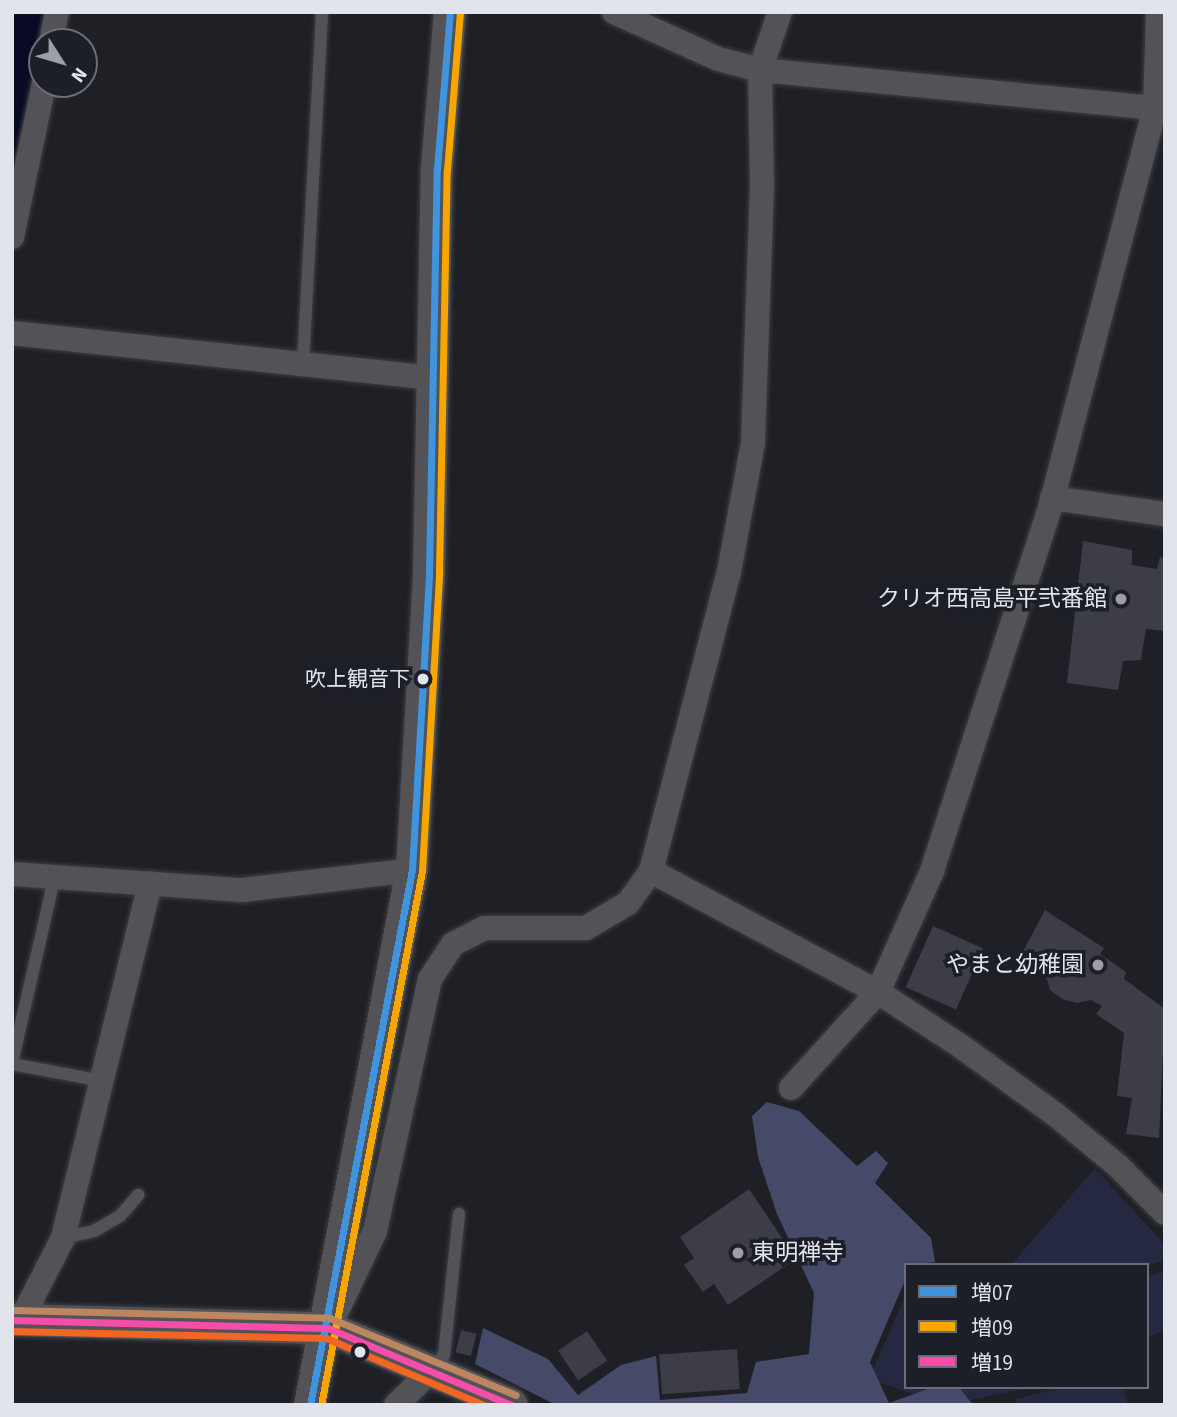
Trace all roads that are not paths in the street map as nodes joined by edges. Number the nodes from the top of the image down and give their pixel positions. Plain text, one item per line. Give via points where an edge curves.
1 (322, 12) edge
2 (450, 12) edge
3 (614, 12) edge
4 (779, 12) edge
5 (1158, 12) edge
6 (760, 70) junction
7 (41, 98) edge
8 (1160, 108) edge
9 (12, 237) edge
10 (12, 333) edge
11 (303, 364) junction
12 (433, 378) junction
13 (1052, 498) junction
14 (1165, 514) edge
15 (412, 870) junction
16 (651, 871) junction
17 (12, 874) edge
18 (55, 876) junction
19 (150, 884) junction
20 (878, 992) junction
21 (12, 1064) edge
22 (103, 1081) junction
23 (791, 1088) dead end
24 (138, 1195) dead end
25 (1165, 1213) edge
26 (459, 1214) dead end
27 (63, 1238) junction
28 (17, 1320) edge
29 (328, 1328) junction
30 (433, 1369) junction
31 (310, 1405) edge
32 (396, 1405) edge
33 (512, 1405) edge

1 - 11 lane
2 - 12 street via 437,169
3 - 6 street via 719,60
4 - 6 street
5 - 8 street
6 - 8 street
6 - 16 street via 762,186 753,443 729,572
7 - 9 street
8 - 13 street
10 - 11 street
11 - 12 street
12 - 15 street via 422,747
13 - 14 street
13 - 20 street via 932,871
15 - 19 street via 242,890
15 - 29 street
16 - 20 street
16 - 29 street via 628,903 586,928 484,928 453,944 430,979 375,1231
17 - 18 street
18 - 19 street
18 - 21 lane
19 - 22 street
20 - 23 street
20 - 25 street via 1056,1115 1118,1166
21 - 22 lane
22 - 27 street
24 - 27 lane via 111,1221
26 - 30 lane via 443,1355
27 - 28 street
28 - 29 street
29 - 30 street
29 - 31 street
30 - 32 street
30 - 33 street

